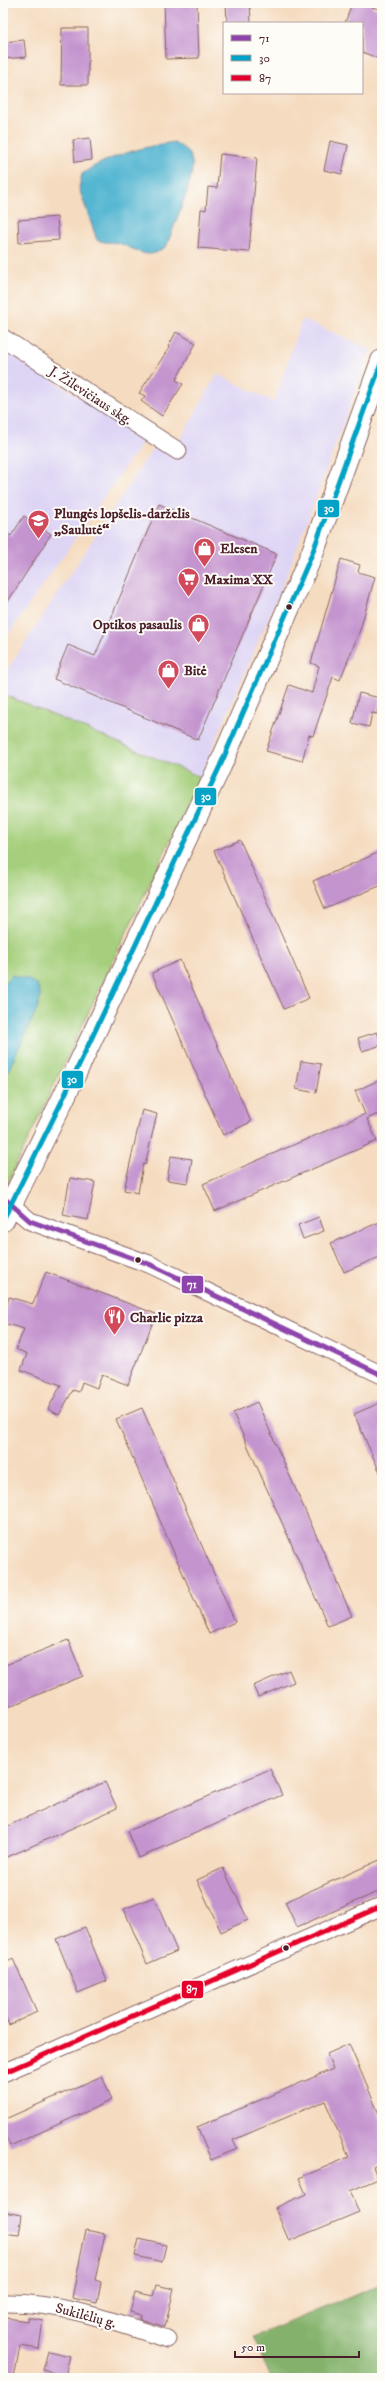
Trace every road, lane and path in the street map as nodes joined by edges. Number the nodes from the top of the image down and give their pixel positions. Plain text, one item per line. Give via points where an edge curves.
1 (3, 338) edge
2 (382, 361) edge
3 (178, 451) dead end
4 (6, 1207) edge
5 (382, 1375) edge
6 (382, 1906) edge
7 (3, 2073) edge
8 (3, 2303) edge
9 (167, 2339) dead end

1 - 3 street, J. Žilevičiaus skg.
2 - 4 main road via 312,554 220,766
4 - 5 street via 30,1221 149,1264
6 - 7 street
8 - 9 street, Sukilėlių g. via 42,2304 71,2309

